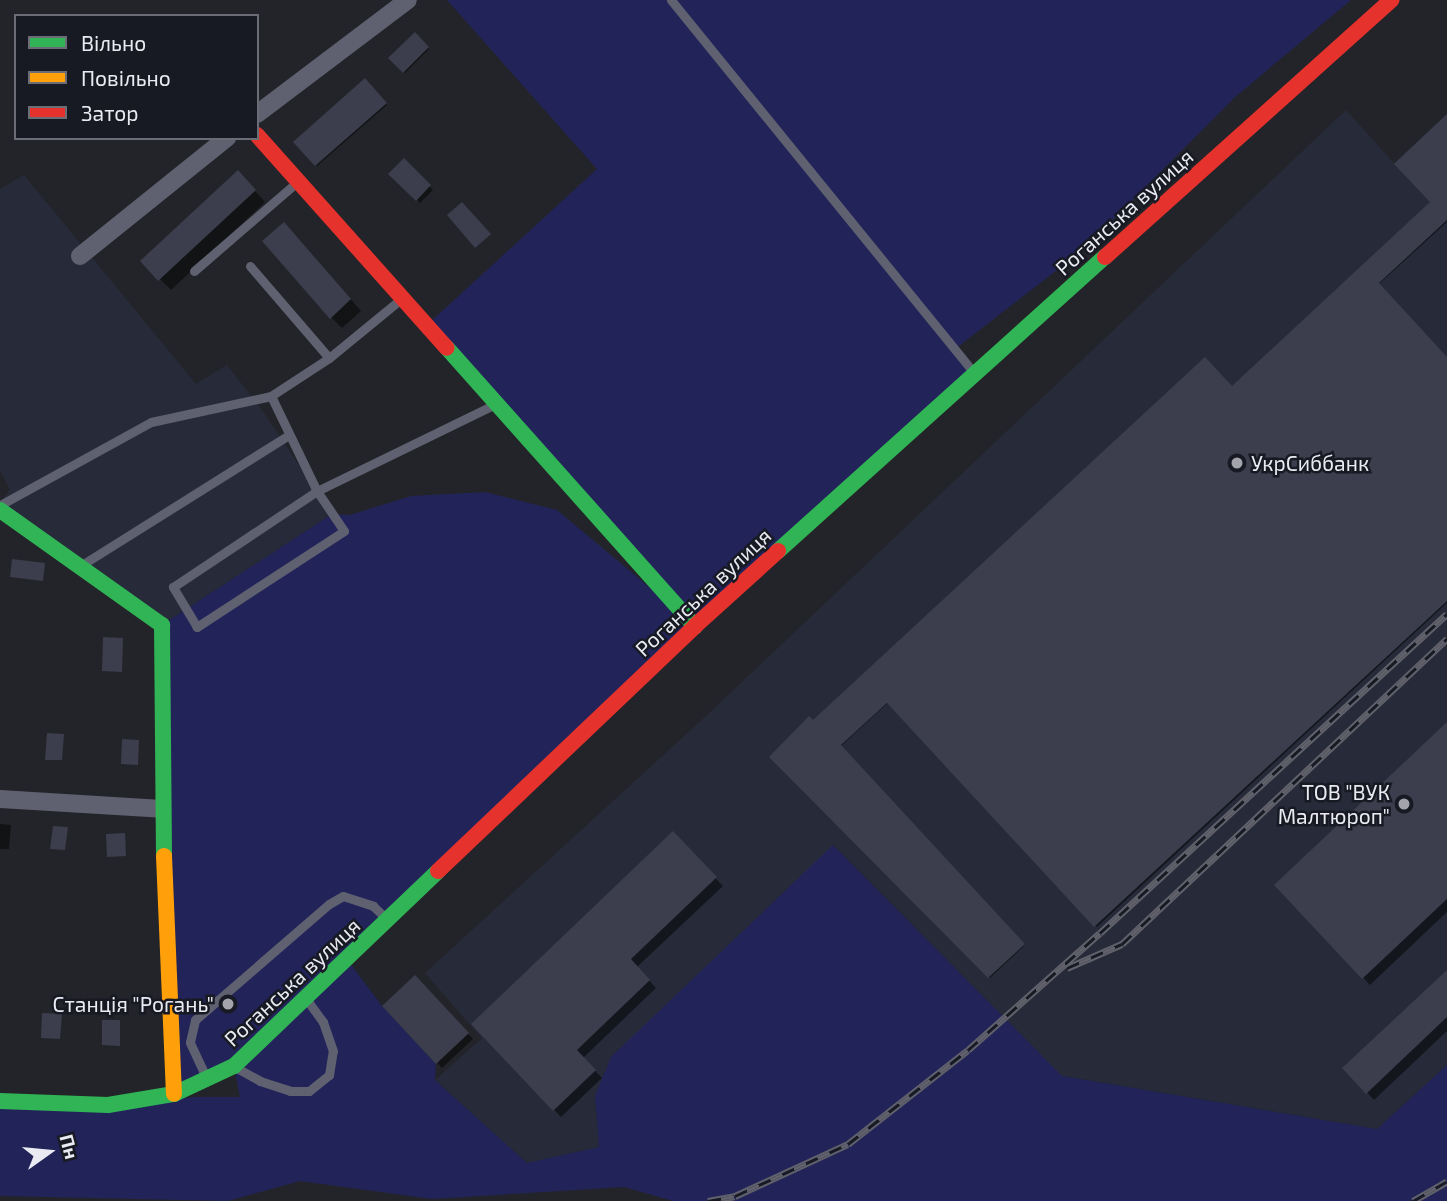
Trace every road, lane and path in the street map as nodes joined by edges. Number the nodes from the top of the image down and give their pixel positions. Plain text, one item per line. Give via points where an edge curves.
1 (408, 0) edge
2 (671, 0) edge
3 (1391, 0) edge
4 (259, 112) edge
5 (259, 137) edge
6 (225, 140) edge
7 (298, 181) junction
8 (80, 256) dead end
9 (250, 266) dead end
10 (194, 271) dead end
11 (402, 298) junction
12 (329, 358) junction
13 (975, 374) junction
14 (271, 396) junction
15 (497, 404) junction
16 (289, 435) junction
17 (317, 491) junction
18 (0, 505) edge
19 (0, 510) edge
20 (78, 567) junction
21 (695, 626) junction
22 (0, 799) edge
23 (162, 808) junction
24 (388, 920) junction
25 (305, 998) junction
26 (234, 1066) junction
27 (206, 1079) junction
28 (174, 1094) junction
29 (0, 1101) edge

1 - 4 street
2 - 13 lane
3 - 13 street, Роганська вулиця
5 - 7 street
6 - 8 street
7 - 10 lane
7 - 11 street
9 - 12 lane
11 - 12 lane
11 - 15 street
12 - 14 lane
13 - 21 street, Роганська вулиця
14 - 16 lane
14 - 18 lane via 151,422
15 - 17 lane
15 - 21 street
16 - 17 lane
16 - 20 lane
17 - 17 lane via 173,587 197,627 344,531
19 - 20 street
20 - 23 street via 162,625
21 - 24 street, Роганська вулиця
22 - 23 street
23 - 28 street
24 - 25 street, Роганська вулиця
24 - 27 lane via 373,906 342,896 195,1020 190,1042
25 - 26 street, Роганська вулиця
25 - 26 lane via 323,1022 333,1051 329,1075 309,1091 290,1091
26 - 27 street, Роганська вулиця
27 - 28 street, Роганська вулиця
28 - 29 street, Роганська вулиця via 108,1105

